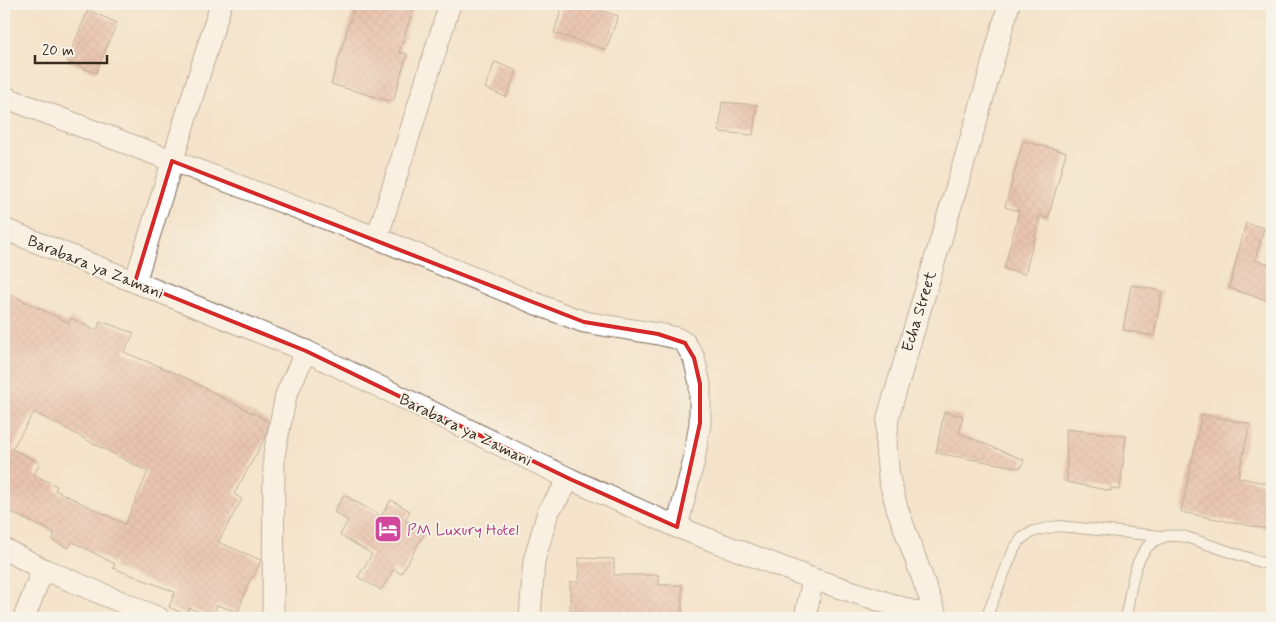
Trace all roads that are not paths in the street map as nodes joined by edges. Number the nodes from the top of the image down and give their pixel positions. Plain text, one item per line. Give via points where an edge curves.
1 (221, 4) edge
2 (450, 4) edge
3 (1009, 4) edge
4 (4, 98) edge
5 (172, 161) junction
6 (4, 229) edge
7 (377, 238) junction
8 (135, 282) junction
9 (306, 352) junction
10 (570, 479) junction
11 (677, 527) junction
12 (1160, 536) junction
13 (4, 549) edge
14 (1272, 566) edge
15 (43, 569) junction
16 (813, 579) junction
17 (24, 618) edge
18 (159, 618) edge
19 (272, 618) edge
20 (530, 618) edge
21 (805, 618) edge
22 (935, 618) edge
23 (986, 618) edge
24 (1126, 618) edge

1 - 5 street
2 - 7 street
3 - 22 street, Echa Street via 888,417 889,478
4 - 5 street
5 - 7 street
5 - 8 street
6 - 8 street, Barabara ya Zamani
7 - 11 street via 584,322 658,334 685,343 694,358 700,384 700,423
8 - 9 street, Barabara ya Zamani
9 - 10 street, Barabara ya Zamani
9 - 19 street via 286,396 274,455
10 - 11 street, Barabara ya Zamani
10 - 20 street via 548,512 534,561
11 - 16 street, Barabara ya Zamani
12 - 14 lane via 1186,537
12 - 23 lane via 1058,526 1034,532 1022,538 1014,549
12 - 24 lane via 1142,551 1134,573
13 - 15 street
15 - 17 street
15 - 18 street
16 - 21 street
16 - 22 street, Barabara ya Zamani

